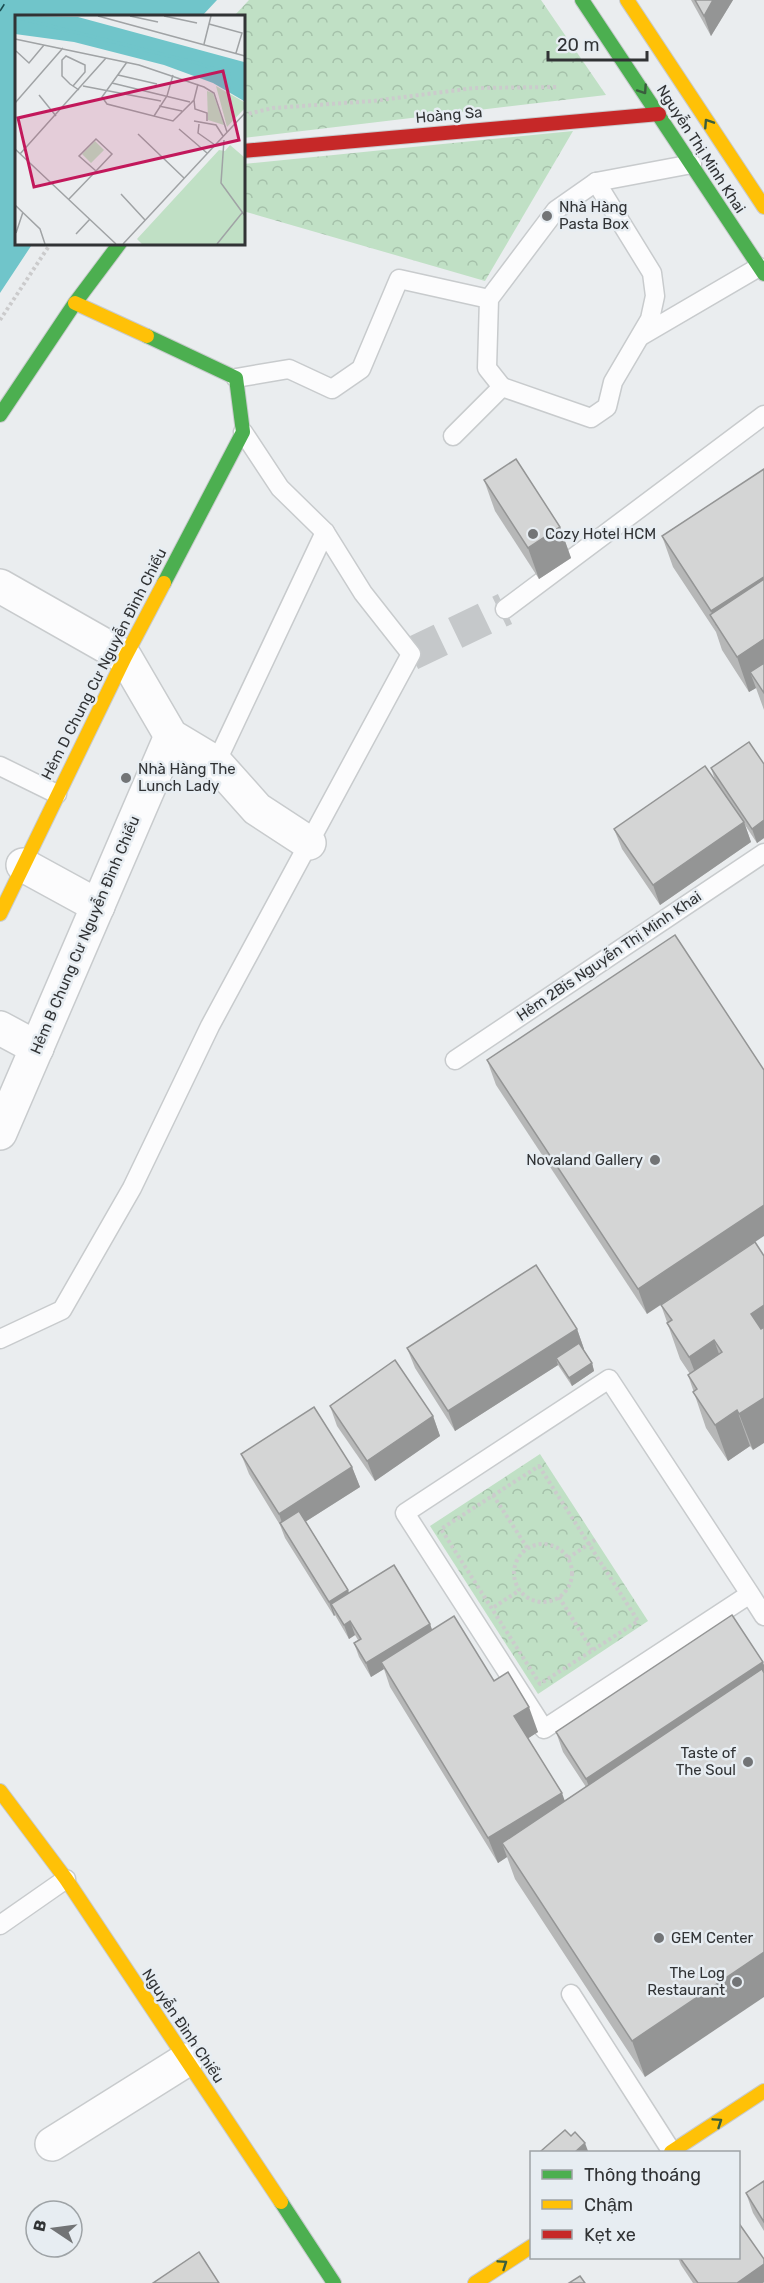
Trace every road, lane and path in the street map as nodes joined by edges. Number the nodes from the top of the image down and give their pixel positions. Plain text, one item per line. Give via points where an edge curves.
1 (582, 0) edge
2 (628, 2) edge
3 (567, 87) dead end
4 (659, 114) junction
5 (244, 115) edge
6 (244, 151) edge
7 (731, 158) junction
8 (692, 164) junction
9 (764, 172) edge
10 (596, 182) junction
11 (764, 207) edge
12 (50, 244) edge
13 (119, 244) edge
14 (761, 271) edge
15 (489, 299) junction
16 (75, 303) junction
17 (0, 320) edge
18 (641, 336) junction
19 (236, 378) junction
20 (502, 387) junction
21 (0, 415) edge
22 (764, 415) edge
23 (243, 432) junction
24 (453, 436) dead end
25 (325, 532) junction
26 (0, 586) edge
27 (505, 609) tunnel mouth
28 (125, 657) junction
29 (171, 736) junction
30 (216, 763) junction
31 (0, 766) edge
32 (57, 795) junction
33 (309, 843) junction
34 (764, 853) edge
35 (23, 866) junction
36 (98, 906) junction
37 (0, 914) edge
38 (0, 1028) edge
39 (37, 1048) junction
40 (455, 1060) dead end
41 (0, 1133) edge
42 (0, 1339) edge
43 (493, 1495) junction
44 (595, 1540) dead end
45 (589, 1544) junction
46 (528, 1549) junction
47 (568, 1558) junction
48 (750, 1594) junction
49 (559, 1598) junction
50 (764, 1616) edge
51 (592, 1650) junction
52 (1, 1795) edge
53 (66, 1880) junction
54 (0, 1925) edge
55 (571, 1994) dead end
56 (186, 2060) junction
57 (764, 2091) edge
58 (52, 2144) dead end
59 (670, 2151) edge
60 (673, 2151) edge
61 (530, 2247) edge
62 (334, 2283) edge
63 (475, 2283) edge

1 -> 4 street, Nguyễn Thị Minh Khai
7 -> 2 street, Nguyễn Thị Minh Khai
3 - 5 path via 474,88 273,108
4 - 6 street, Hoàng Sa
4 - 8 street, Nguyễn Thị Minh Khai
7 - 9 lane
7 - 11 street, Nguyễn Thị Minh Khai
8 - 10 lane
8 - 14 street, Nguyễn Thị Minh Khai
10 - 15 lane via 556,210
10 - 18 lane via 652,273 655,296
12 - 17 path
13 - 16 street
14 - 18 lane
15 - 19 lane via 399,279 361,369 332,389 289,369
15 - 20 lane via 487,368
16 - 19 street
16 - 21 street
18 - 20 lane via 613,382 607,407 591,418
19 - 23 street
20 - 24 lane
22 - 27 lane
23 - 25 lane via 280,488
23 - 28 street, Hẻm D Chung Cư Nguyễn Ðình Chiểu
25 - 30 lane
25 - 33 lane via 363,594 411,654
26 - 28 street
28 - 29 street
28 - 32 street, Hẻm D Chung Cư Nguyễn Ðình Chiểu
29 - 30 street
29 - 36 street, Hẻm B Chung Cư Nguyễn Ðình Chiểu
30 - 33 street via 257,809
31 - 32 lane
32 - 35 street, Hẻm D Chung Cư Nguyễn Ðình Chiểu
33 - 42 lane via 210,1026 132,1188 62,1310
34 - 40 lane, Hẻm 2Bis Nguyễn Thị Minh Khai
35 - 36 street
35 - 37 street, Hẻm D Chung Cư Nguyễn Ðình Chiểu
36 - 39 street, Hẻm B Chung Cư Nguyễn Ðình Chiểu
38 - 39 street
39 - 41 street, Hẻm B Chung Cư Nguyễn Ðình Chiểu
43 - 45 path via 539,1466
43 - 46 path
43 - 51 path via 441,1529 540,1684
44 - 45 path
45 - 47 path
45 - 51 path via 638,1621
46 - 47 path via 549,1545
46 - 49 path via 514,1573 520,1590 534,1601
47 - 49 path via 570,1584
48 - 48 lane via 609,1379 405,1513 544,1729
48 - 50 lane
49 - 51 path
52 - 53 street, Nguyễn Đình Chiểu
53 - 54 lane
53 - 56 street, Nguyễn Đình Chiểu
55 - 59 lane
56 - 58 street
56 - 62 street, Nguyễn Đình Chiểu
60 -> 57 street
63 -> 61 street

